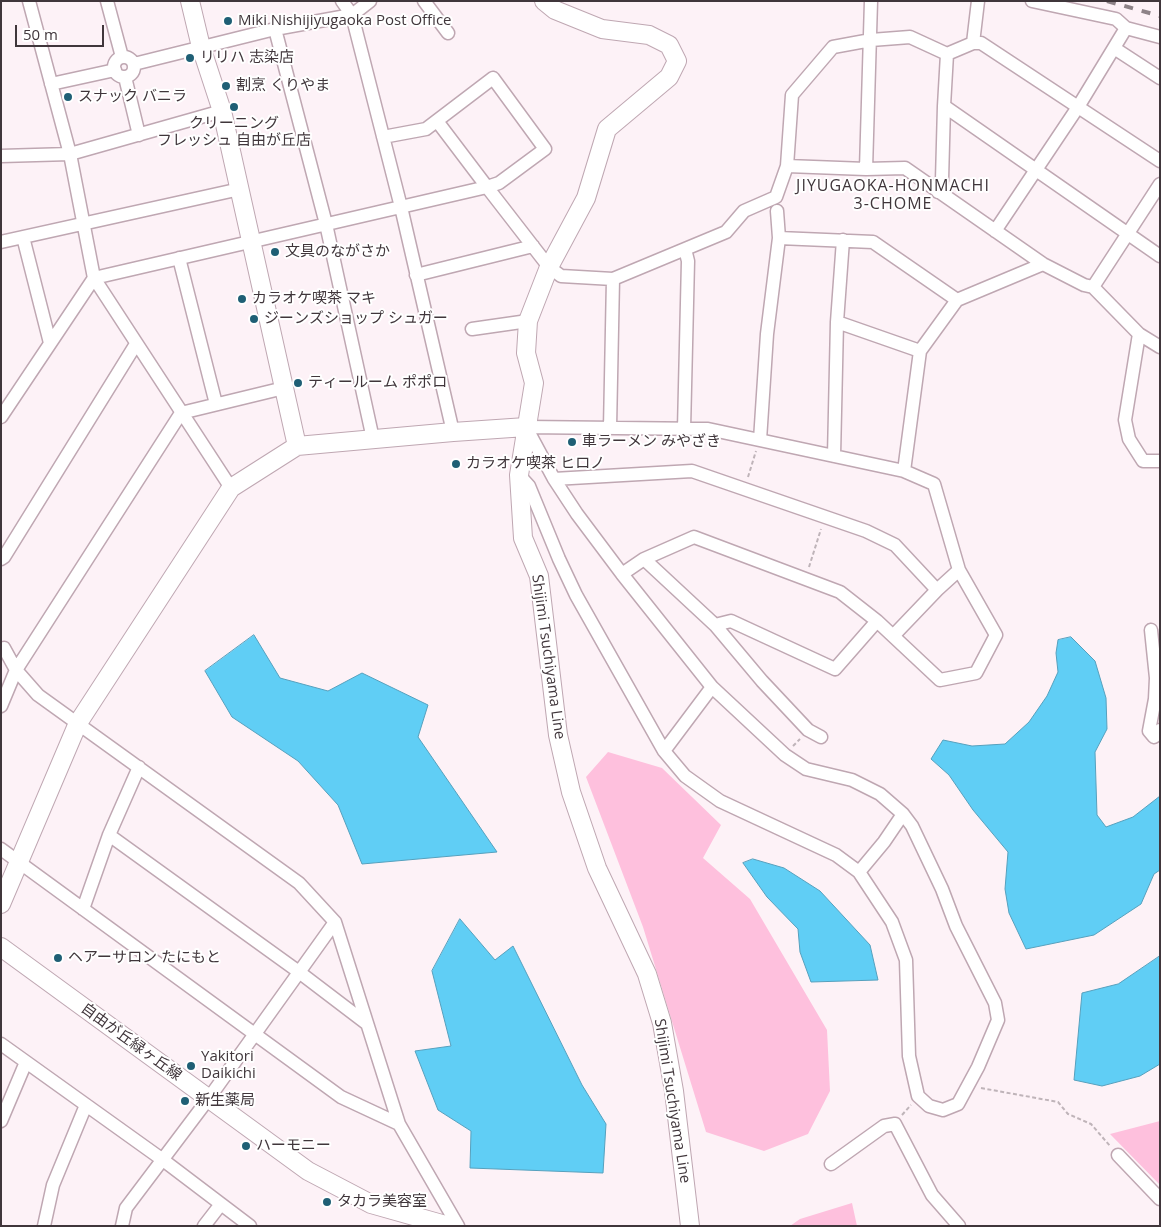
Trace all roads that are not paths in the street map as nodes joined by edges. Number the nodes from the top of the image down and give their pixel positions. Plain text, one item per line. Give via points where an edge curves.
1 (28, 1) edge
2 (108, 1) edge
3 (190, 1) edge
4 (342, 1) edge
5 (370, 1) edge
6 (424, 1) edge
7 (544, 1) edge
8 (871, 1) edge
9 (978, 1) edge
10 (1032, 1) edge
11 (352, 15) junction
12 (1126, 28) junction
13 (275, 29) junction
14 (448, 33) dead end
15 (1160, 36) edge
16 (871, 40) junction
17 (973, 43) junction
18 (201, 47) junction
19 (1114, 48) junction
20 (947, 54) junction
21 (122, 57) junction
22 (134, 64) junction
23 (120, 73) junction
24 (1160, 78) edge
25 (51, 84) junction
26 (944, 106) junction
27 (1078, 107) junction
28 (222, 111) junction
29 (437, 121) junction
30 (139, 134) junction
31 (383, 137) junction
32 (70, 154) junction
33 (1, 156) edge
34 (1160, 161) edge
35 (787, 166) junction
36 (866, 169) junction
37 (1035, 169) junction
38 (1160, 184) edge
39 (487, 187) junction
40 (240, 189) junction
41 (938, 192) junction
42 (401, 207) junction
43 (777, 211) dead end
44 (83, 223) junction
45 (326, 224) junction
46 (995, 231) junction
47 (1128, 234) junction
48 (23, 236) junction
49 (779, 238) junction
50 (843, 240) junction
51 (251, 241) junction
52 (1, 242) edge
53 (533, 246) junction
54 (685, 249) junction
55 (1160, 256) edge
56 (179, 258) junction
57 (1043, 264) junction
58 (550, 267) junction
59 (416, 275) junction
60 (94, 278) junction
61 (613, 279) junction
62 (1093, 287) junction
63 (957, 300) junction
64 (528, 321) junction
65 (837, 322) junction
66 (472, 329) dead end
67 (1139, 334) junction
68 (50, 343) junction
69 (136, 344) junction
70 (1160, 347) edge
71 (920, 351) junction
72 (284, 388) junction
73 (216, 404) junction
74 (181, 413) junction
75 (1, 418) edge
76 (526, 427) junction
77 (610, 428) junction
78 (684, 429) junction
79 (453, 432) junction
80 (373, 439) junction
81 (760, 440) junction
82 (297, 446) junction
83 (834, 456) junction
84 (1160, 461) edge
85 (904, 471) junction
86 (520, 475) junction
87 (554, 479) junction
88 (231, 488) junction
89 (1, 559) edge
90 (644, 559) junction
91 (959, 570) junction
92 (622, 574) junction
93 (936, 590) junction
94 (877, 621) junction
95 (715, 625) junction
96 (1151, 630) dead end
97 (893, 636) junction
98 (2, 646) edge
99 (16, 670) junction
100 (712, 687) junction
101 (1, 706) edge
102 (78, 723) junction
103 (1160, 730) edge
104 (821, 737) dead end
105 (664, 751) junction
106 (139, 767) junction
107 (903, 814) junction
108 (109, 835) junction
109 (1, 849) edge
110 (19, 863) junction
111 (859, 872) junction
112 (1, 904) edge
113 (83, 909) junction
114 (334, 922) junction
115 (1, 947) edge
116 (299, 972) junction
117 (366, 1023) junction
118 (255, 1034) junction
119 (1, 1044) edge
120 (26, 1062) junction
121 (209, 1098) junction
122 (86, 1105) junction
123 (1, 1120) edge
124 (399, 1124) junction
125 (1118, 1155) road end
126 (163, 1160) junction
127 (831, 1164) dead end
128 (1160, 1199) edge
129 (221, 1204) junction
130 (44, 1226) edge
131 (122, 1226) edge
132 (204, 1226) edge
133 (250, 1226) edge
134 (449, 1226) edge
135 (458, 1226) edge
136 (690, 1226) edge
137 (960, 1226) edge

1 - 25 street
2 - 21 street
3 - 18 street
4 - 11 street
5 - 11 street
6 - 14 street
7 - 58 street, Shijimi Tsuchiyama Line via 555,10 602,29 649,35 669,46 677,61 670,77 606,128 586,198
8 - 16 street
9 - 17 street
10 - 12 street via 1116,19
11 - 13 street
11 - 31 street
12 - 15 street
12 - 19 street
13 - 18 street
13 - 45 street
16 - 20 street via 910,37
16 - 35 street via 833,47 792,95
16 - 36 street
17 - 20 street
17 - 27 street via 981,43
18 - 22 street
18 - 28 street
19 - 24 street
19 - 27 street
20 - 26 street
21 - 22 street via 131,59
21 - 23 street via 116,61
22 - 23 street via 132,73
23 - 25 street
23 - 30 street
25 - 32 street
26 - 37 street
26 - 41 street via 942,180
27 - 34 street
27 - 37 street
28 - 30 street
28 - 40 street
29 - 31 street via 426,129
29 - 39 street
29 - 39 street via 493,78 544,149 499,183
30 - 32 street
31 - 42 street
32 - 33 street
32 - 44 street
35 - 36 street
35 - 54 street via 776,197 744,211 726,232
36 - 41 street via 905,168
37 - 46 street
37 - 47 street
38 - 47 street
39 - 42 street
39 - 53 street
40 - 44 street
40 - 51 street
41 - 46 street
42 - 45 street
42 - 59 street
43 - 49 street
44 - 48 street
44 - 60 street
45 - 51 street
45 - 80 street
46 - 57 street
47 - 55 street
47 - 62 street
48 - 52 street
48 - 68 street
49 - 50 street
49 - 81 street via 767,334
50 - 63 street via 873,242
50 - 65 street
51 - 56 street
51 - 72 street
53 - 58 street
53 - 59 street
54 - 61 street
54 - 78 street via 688,261
56 - 60 street
56 - 73 street
57 - 62 street
57 - 63 street
58 - 61 street via 561,276
58 - 64 street, Shijimi Tsuchiyama Line
59 - 79 street
60 - 68 street
60 - 69 street
61 - 77 street
62 - 67 street
63 - 71 street
64 - 66 street
64 - 76 street, Shijimi Tsuchiyama Line via 526,353 534,383
65 - 71 street
65 - 83 street
67 - 70 street
67 - 84 street via 1125,420 1129,439 1144,461
68 - 75 street
69 - 74 street
69 - 89 street
71 - 85 street
72 - 73 street
72 - 82 street
73 - 74 street
74 - 88 street
74 - 99 street
76 - 77 street
76 - 79 street
76 - 86 street, Shijimi Tsuchiyama Line
76 - 87 street
77 - 78 street
78 - 81 street via 708,429
79 - 80 street
80 - 82 street
81 - 83 street
82 - 88 street
83 - 85 street
85 - 91 street via 934,484
86 - 105 street via 529,486 576,595
86 - 136 street, Shijimi Tsuchiyama Line via 524,538 539,576 558,735 570,792 597,868 647,974 662,1023 674,1091
87 - 92 street
87 - 93 street via 692,471 866,531 895,546
88 - 102 street
90 - 92 street
90 - 94 street via 694,537 840,592
90 - 95 street
91 - 93 street
91 - 97 street via 996,635 976,673 940,680
92 - 100 street
93 - 97 street
94 - 95 street via 835,669 731,621
94 - 97 street
95 - 104 street via 808,730
96 - 103 street via 1156,678 1149,730 1154,737
98 - 99 street
99 - 101 street
99 - 102 street via 38,695
100 - 105 street
100 - 107 street via 786,755 806,769 852,780 880,794
102 - 106 street
102 - 110 street
105 - 111 street via 685,776 720,801 836,855
106 - 108 street
106 - 114 street via 299,884
107 - 111 street
107 - 111 street via 995,1003 998,1020 958,1104 943,1110 929,1106 918,1096 909,1056 906,960 892,922
108 - 113 street
108 - 116 street
109 - 110 street
110 - 112 street
110 - 113 street
113 - 118 street
114 - 116 street
114 - 117 street
115 - 121 street, 自由が丘緑ヶ丘線
116 - 117 street
116 - 118 street
117 - 124 street
118 - 121 street
118 - 124 street via 341,1097
119 - 120 street
120 - 122 street
120 - 123 street
121 - 126 street
121 - 134 street, 自由が丘緑ヶ丘線 via 316,1175 371,1204
122 - 126 street
122 - 130 street via 52,1185
124 - 135 street
125 - 128 street
126 - 129 street
126 - 131 street via 126,1208
127 - 137 street via 884,1126 894,1124 932,1195
129 - 132 street
129 - 133 street

